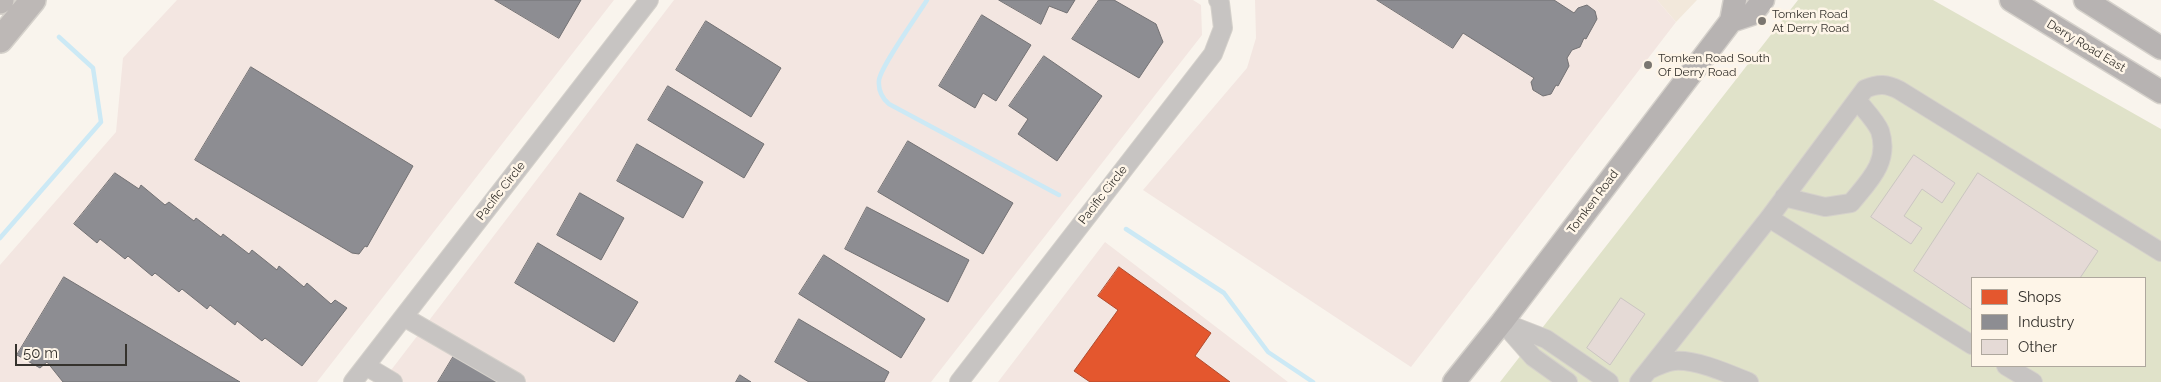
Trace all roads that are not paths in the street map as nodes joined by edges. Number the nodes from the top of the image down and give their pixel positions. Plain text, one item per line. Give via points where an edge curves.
1 (33, 0) edge
2 (650, 0) edge
3 (1218, 0) edge
4 (1763, 0) edge
5 (2011, 0) edge
6 (2085, 0) edge
7 (1733, 10) edge
8 (0, 40) edge
9 (2161, 48) edge
10 (2161, 92) edge
11 (1857, 100) junction
12 (1784, 197) junction
13 (1768, 218) junction
14 (2161, 252) edge
15 (404, 317) junction
16 (1502, 322) junction
17 (1971, 343) edge
18 (366, 366) junction
19 (2008, 367) edge
20 (1643, 376) edge
21 (353, 382) edge
22 (393, 382) edge
23 (516, 382) edge
24 (959, 382) edge
25 (1454, 382) edge
26 (1568, 382) edge
27 (1609, 382) edge
28 (1749, 382) edge
29 (2033, 382) edge

1 - 8 highway
2 - 15 street, Pacific Circle
3 - 24 street, Pacific Circle via 1223,28 1213,54
4 - 7 main road, Tomken Road via 1752,14
5 - 10 main road, Derry Road East
6 - 9 main road
7 - 16 main road, Tomken Road
11 - 12 street
11 - 12 street via 1880,130 1883,154 1875,172 1851,203 1825,207
11 - 14 street via 1865,89 1875,84 1887,84 1900,90
12 - 13 street
13 - 17 street
13 - 20 street
15 - 18 street, Pacific Circle
15 - 23 street
16 - 25 main road, Tomken Road
16 - 26 street via 1533,356
16 - 27 street via 1546,339
18 - 21 street, Pacific Circle
18 - 22 street
19 - 29 street
20 - 28 street via 1664,363 1686,362 1726,372

